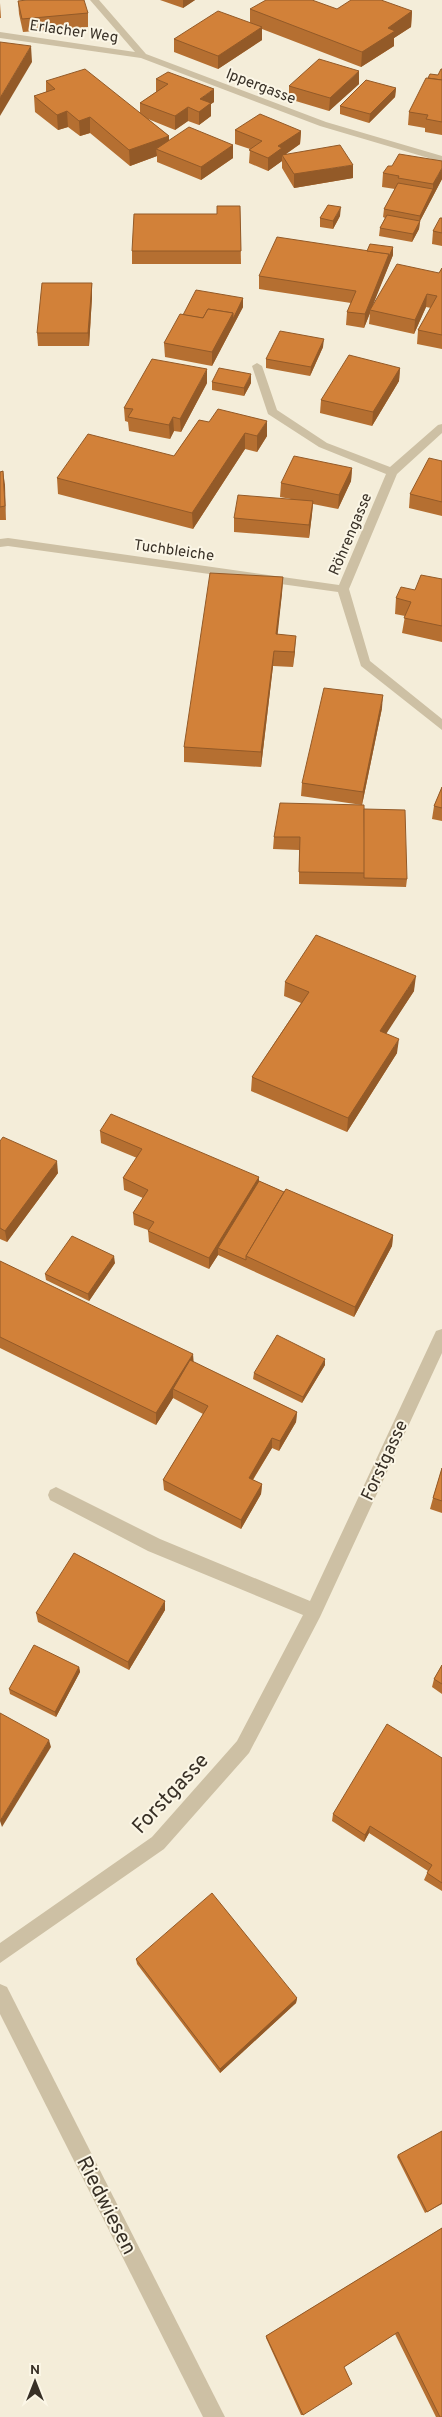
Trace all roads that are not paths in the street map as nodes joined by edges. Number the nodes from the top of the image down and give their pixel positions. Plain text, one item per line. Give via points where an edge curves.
1 (94, 0) edge
2 (0, 34) edge
3 (143, 56) junction
4 (442, 159) edge
5 (257, 366) dead end
6 (442, 427) edge
7 (392, 472) junction
8 (0, 543) edge
9 (343, 589) junction
10 (442, 726) edge
11 (442, 1336) edge
12 (56, 1495) dead end
13 (314, 1611) junction
14 (0, 1954) edge
15 (0, 1994) edge
16 (214, 2417) edge

1 - 3 street, Ippergasse
2 - 3 street, Erlacher Weg
3 - 4 street, Ippergasse via 323,124
5 - 7 street via 272,412 323,445
6 - 7 street, Röhrengasse
7 - 9 street, Röhrengasse
8 - 9 street, Tuchbleiche
9 - 10 street, Röhrengasse via 365,663
11 - 13 street, Forstgasse
12 - 13 street via 154,1545
13 - 14 street, Forstgasse via 243,1747 158,1843
15 - 16 street, Riedwiesen

